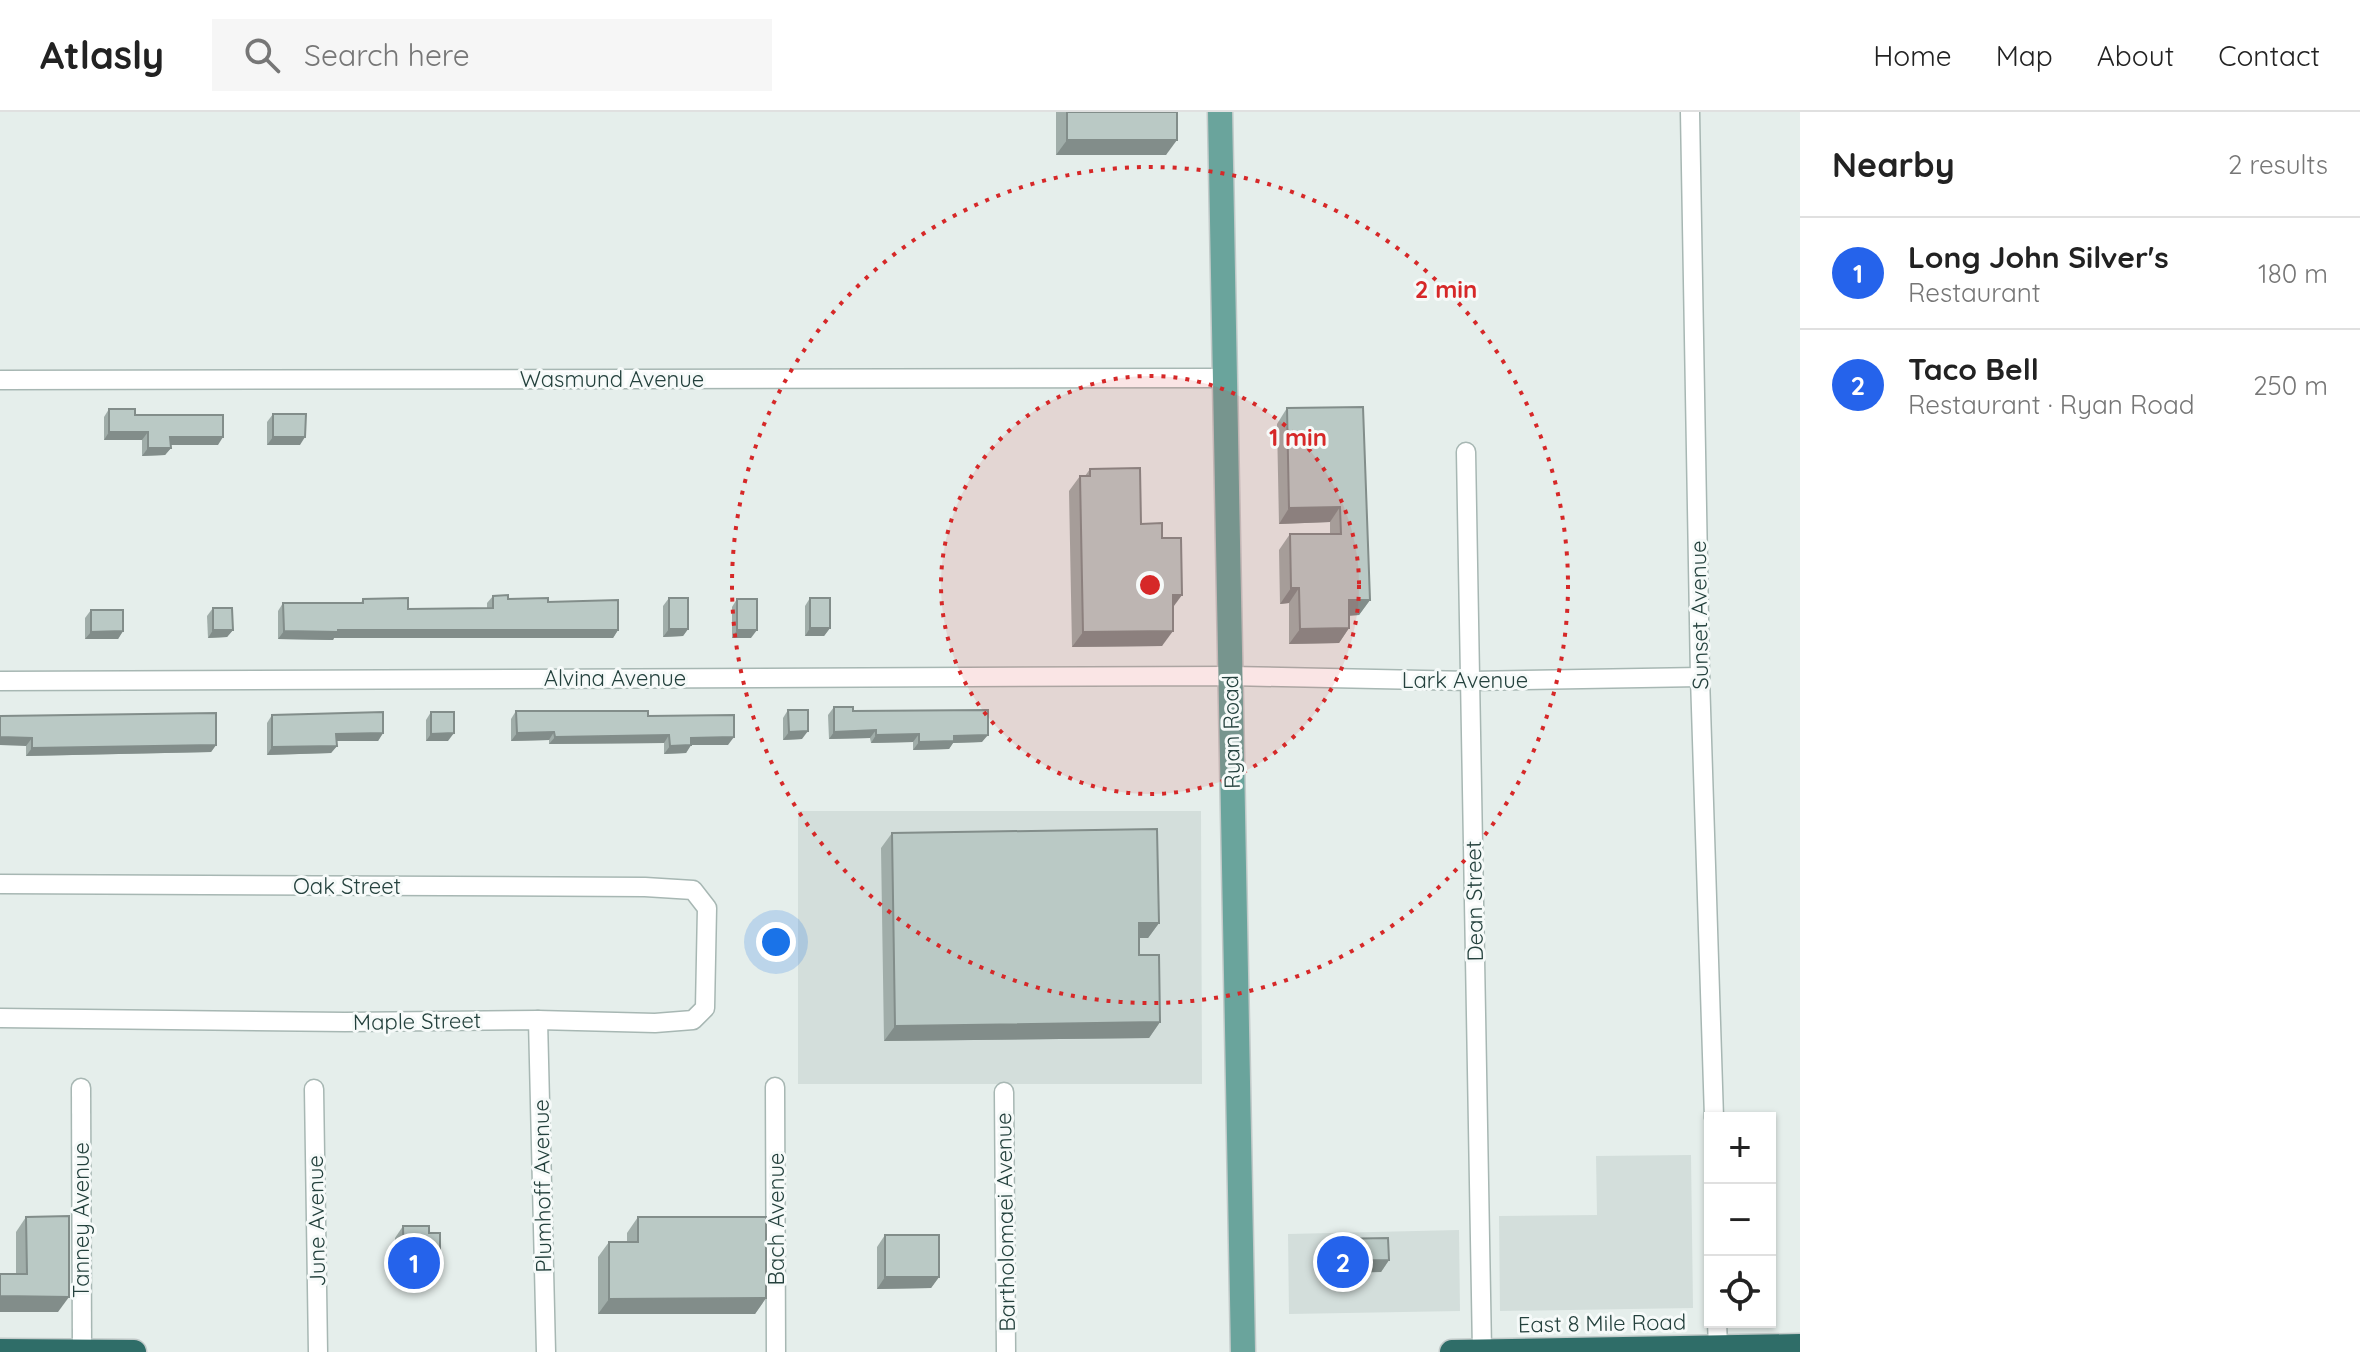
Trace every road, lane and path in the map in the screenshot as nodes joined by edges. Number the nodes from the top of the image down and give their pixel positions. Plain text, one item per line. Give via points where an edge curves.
1 (1220, 112) edge
2 (1690, 112) edge
3 (1225, 378) junction
4 (0, 380) edge
5 (1466, 452) dead end
6 (1230, 676) junction
7 (1700, 677) junction
8 (0, 681) edge
9 (1470, 681) junction
10 (0, 884) edge
11 (693, 890) joint
12 (0, 1018) edge
13 (538, 1020) junction
14 (775, 1087) dead end
15 (81, 1088) dead end
16 (314, 1089) dead end
17 (1004, 1092) dead end
18 (1714, 1112) edge
19 (1717, 1328) edge
20 (1800, 1346) edge
21 (1718, 1347) junction
22 (1771, 1349) edge
23 (1637, 1350) edge
24 (0, 1351) edge
25 (82, 1351) edge
26 (1482, 1351) edge
27 (134, 1352) edge
28 (318, 1352) edge
29 (546, 1352) edge
30 (776, 1352) edge
31 (1006, 1352) edge
32 (1243, 1352) edge
33 (1452, 1352) edge

1 - 3 main road, Ryan Road
2 - 7 street, Sunset Avenue
3 - 4 street, Wasmund Avenue
3 - 6 main road, Ryan Road
5 - 9 street, Dean Street
6 - 8 street, Alvina Avenue
6 - 9 street, Lark Avenue
6 - 32 main road, Ryan Road
7 - 9 street, Lark Avenue
7 - 18 street, Sunset Avenue
9 - 26 street, Dean Street
10 - 11 street, Oak Street
11 - 13 street, Maple Street via 707,908 705,1008 700,1016 655,1023
12 - 13 street, Maple Street
13 - 29 street, Plumhoff Avenue
14 - 30 street, Bach Avenue
15 - 25 street, Tanney Avenue
16 - 28 street, June Avenue
17 - 31 street, Bartholomaei Avenue
19 - 21 street
20 - 22 highway, East 8 Mile Road
21 - 22 highway, East 8 Mile Road
21 - 23 highway, East 8 Mile Road
23 - 26 highway, East 8 Mile Road
24 - 25 highway
25 - 27 highway
26 - 33 highway, East 8 Mile Road

